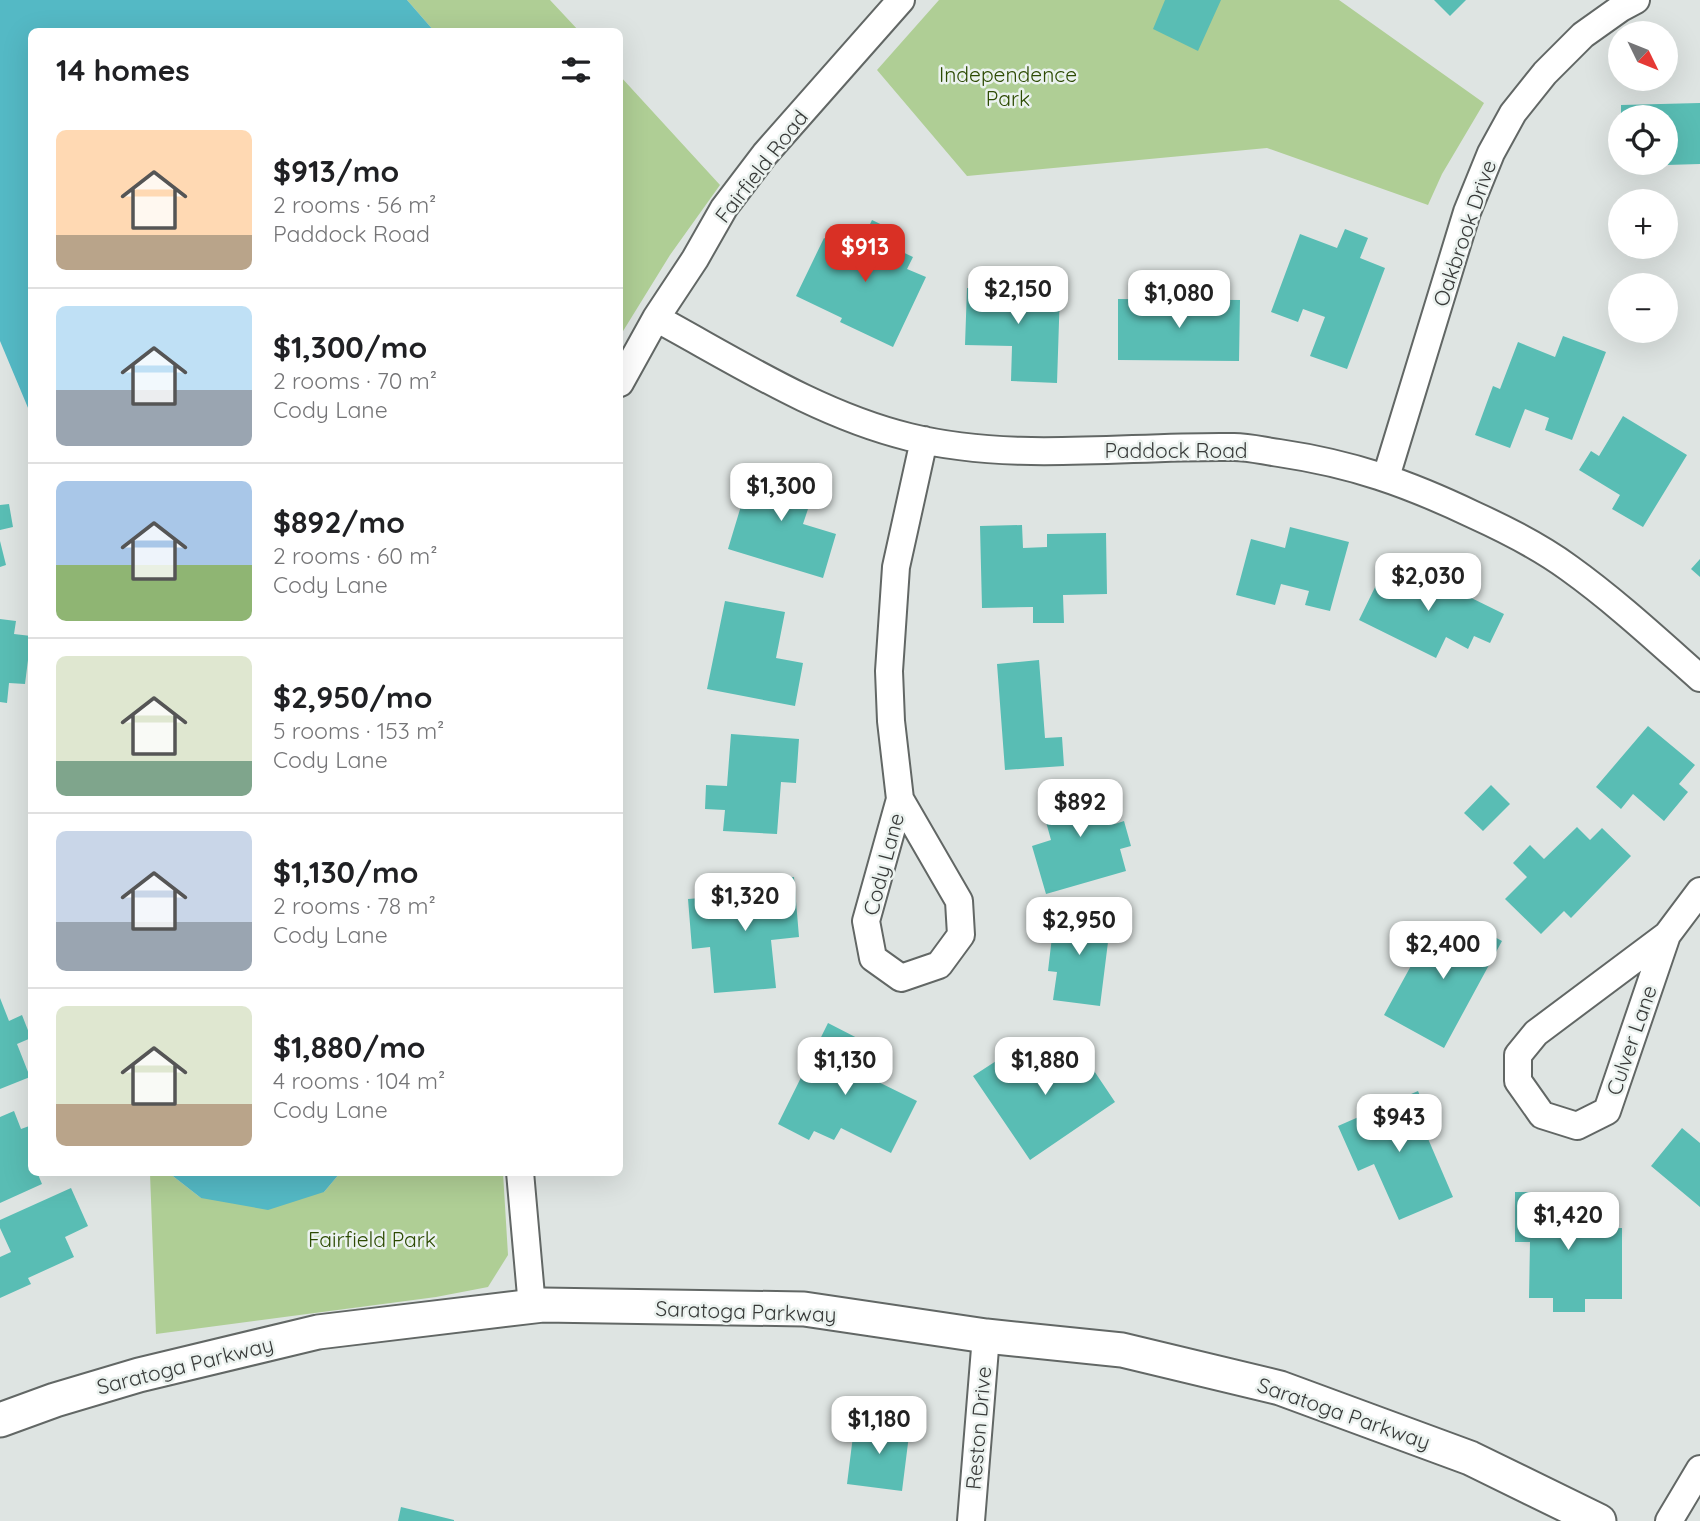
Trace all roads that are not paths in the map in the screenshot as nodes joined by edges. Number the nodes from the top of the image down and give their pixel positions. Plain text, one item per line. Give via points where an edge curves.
1 (901, 0) edge
2 (1636, 0) edge
3 (656, 318) junction
4 (623, 378) edge
5 (924, 440) junction
6 (1386, 477) junction
7 (1700, 678) edge
8 (900, 799) junction
9 (1700, 891) edge
10 (1667, 935) junction
11 (520, 1176) edge
12 (532, 1307) junction
13 (986, 1336) junction
14 (0, 1420) edge
15 (1700, 1469) edge
16 (971, 1521) edge
17 (1599, 1521) edge
18 (1670, 1521) edge

1 - 3 street, Fairfield Road via 765,154 724,208
2 - 6 street, Oakbrook Drive via 1583,35 1545,73 1513,113 1490,153 1467,212
3 - 4 street, Fairfield Road
3 - 5 street, Paddock Road via 809,400
5 - 6 street, Paddock Road via 967,447 1080,451 1239,447 1315,458
5 - 8 street, Cody Lane via 896,566 889,671
6 - 7 street, Paddock Road via 1520,536 1556,559
8 - 8 street, Cody Lane via 866,921 873,958 901,978 939,965 961,935 959,901
9 - 10 street, Culver Lane
10 - 10 street, Culver Lane via 1536,1033 1518,1055 1518,1081 1542,1115 1577,1126 1607,1111
11 - 12 street
12 - 13 street, Saratoga Parkway via 804,1309
12 - 14 street, Saratoga Parkway via 318,1332 139,1375
13 - 16 street, Reston Drive
13 - 17 street, Saratoga Parkway via 1122,1350 1280,1388 1470,1458
15 - 18 street

